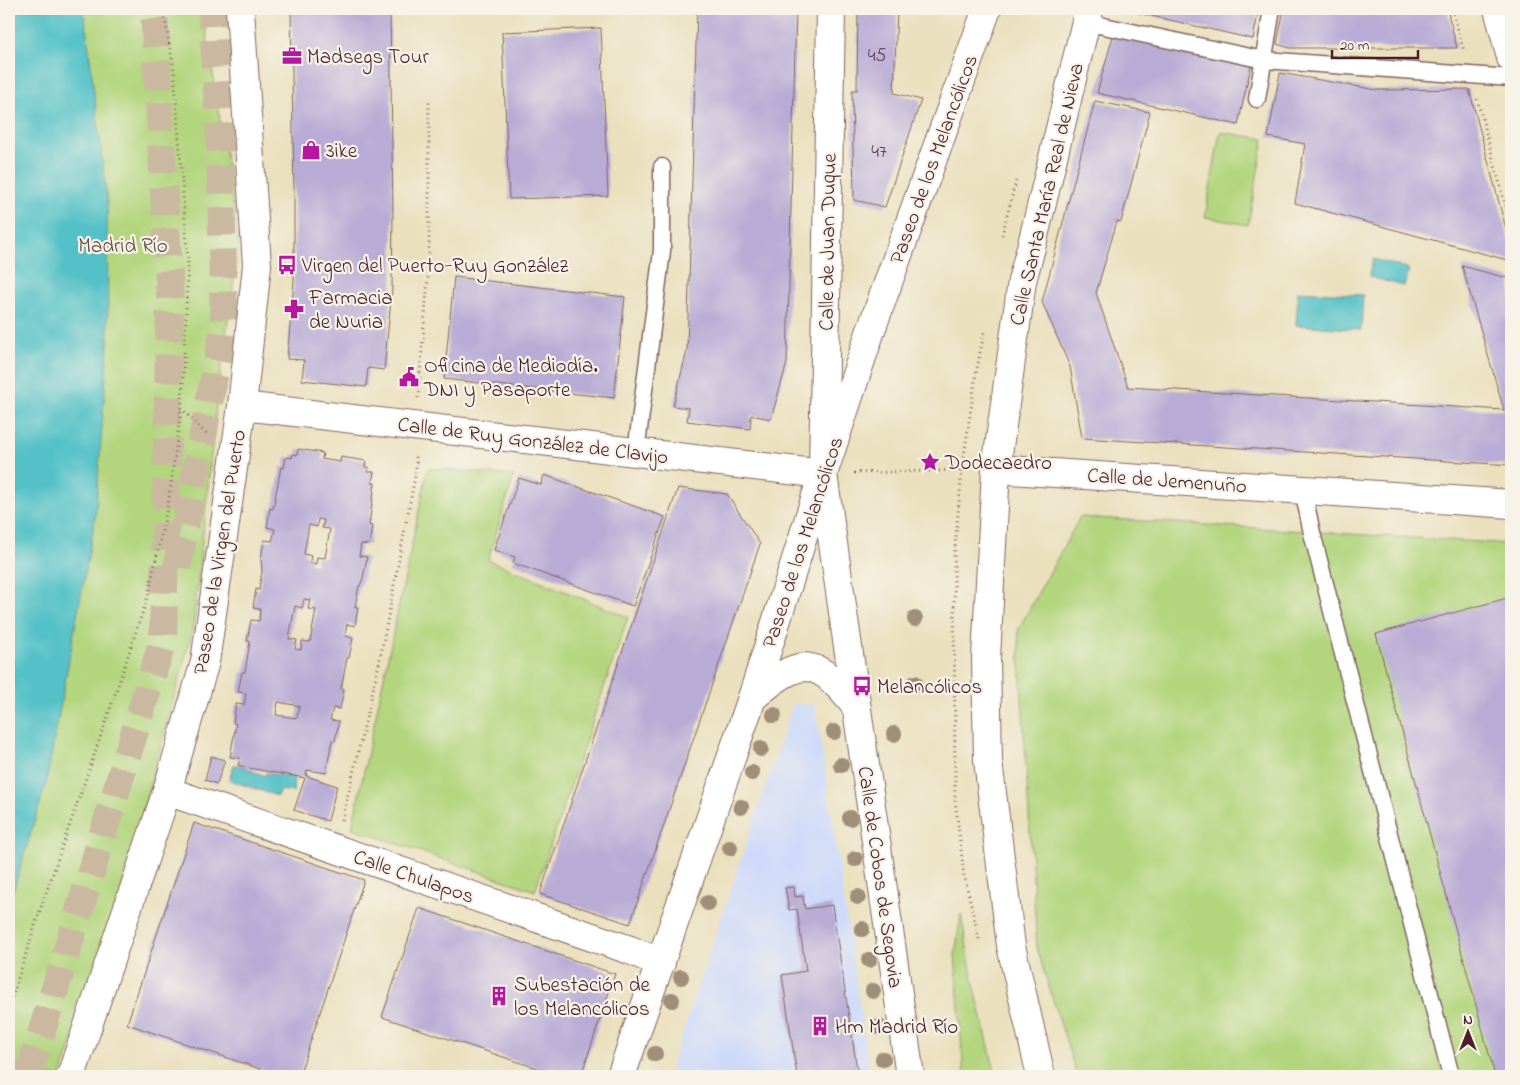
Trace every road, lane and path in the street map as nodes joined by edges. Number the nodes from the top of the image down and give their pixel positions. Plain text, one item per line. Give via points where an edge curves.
1 (162, 9) edge
2 (240, 9) edge
3 (832, 9) edge
4 (987, 9) edge
5 (1272, 9) edge
6 (1452, 9) edge
7 (1498, 9) edge
8 (1087, 15) edge
9 (1511, 58) edge
10 (1264, 60) junction
11 (1470, 75) junction
12 (1511, 78) edge
13 (1257, 99) dead end
14 (429, 102) dead end
15 (662, 167) dead end
16 (1511, 226) edge
17 (242, 406) junction
18 (416, 426) junction
19 (636, 452) junction
20 (996, 469) junction
21 (823, 474) junction
22 (1303, 490) junction
23 (1511, 504) edge
24 (752, 698) junction
25 (857, 708) junction
26 (167, 792) junction
27 (335, 848) junction
28 (661, 963) junction
29 (9, 1007) edge
30 (71, 1076) edge
31 (622, 1076) edge
32 (910, 1076) edge
33 (1041, 1076) edge
34 (1451, 1076) edge

1 - 29 path via 174,70 188,264 182,401 170,499 148,596
2 - 17 street, Paseo de la Virgen del Puerto via 258,265
3 - 21 street, Calle de Juan Duque
4 - 21 street, Paseo de los Melancólicos via 871,330
5 - 10 lane
6 - 11 path
7 - 9 street
8 - 10 lane
8 - 20 street, Calle Santa María Real de Nieva via 1022,282
10 - 11 lane
10 - 13 lane
11 - 12 lane
11 - 16 path
14 - 18 path via 429,267
15 - 19 lane via 662,251
17 - 18 street, Calle de Ruy González de Clavijo
17 - 26 street, Paseo de la Virgen del Puerto via 205,662
18 - 19 street, Calle de Ruy González de Clavijo
18 - 27 path via 416,471 381,654
19 - 21 street, Calle de Ruy González de Clavijo
20 - 21 path
20 - 22 street, Calle de Jemenuño
20 - 33 street, Calle Santa María Real de Nieva via 986,658 988,761 1011,946
21 - 24 street, Paseo de los Melancólicos
21 - 25 street, Calle de Cobos de Segovia
22 - 23 street, Calle de Jemenuño
22 - 34 lane
24 - 25 street via 785,673 801,667 814,668 838,684
24 - 28 street, Paseo de los Melancólicos
25 - 32 street, Calle de Cobos de Segovia
26 - 27 street, Calle Chulapos
26 - 30 street, Paseo de la Virgen del Puerto
27 - 28 street, Calle Chulapos
28 - 31 street, Paseo de los Melancólicos

